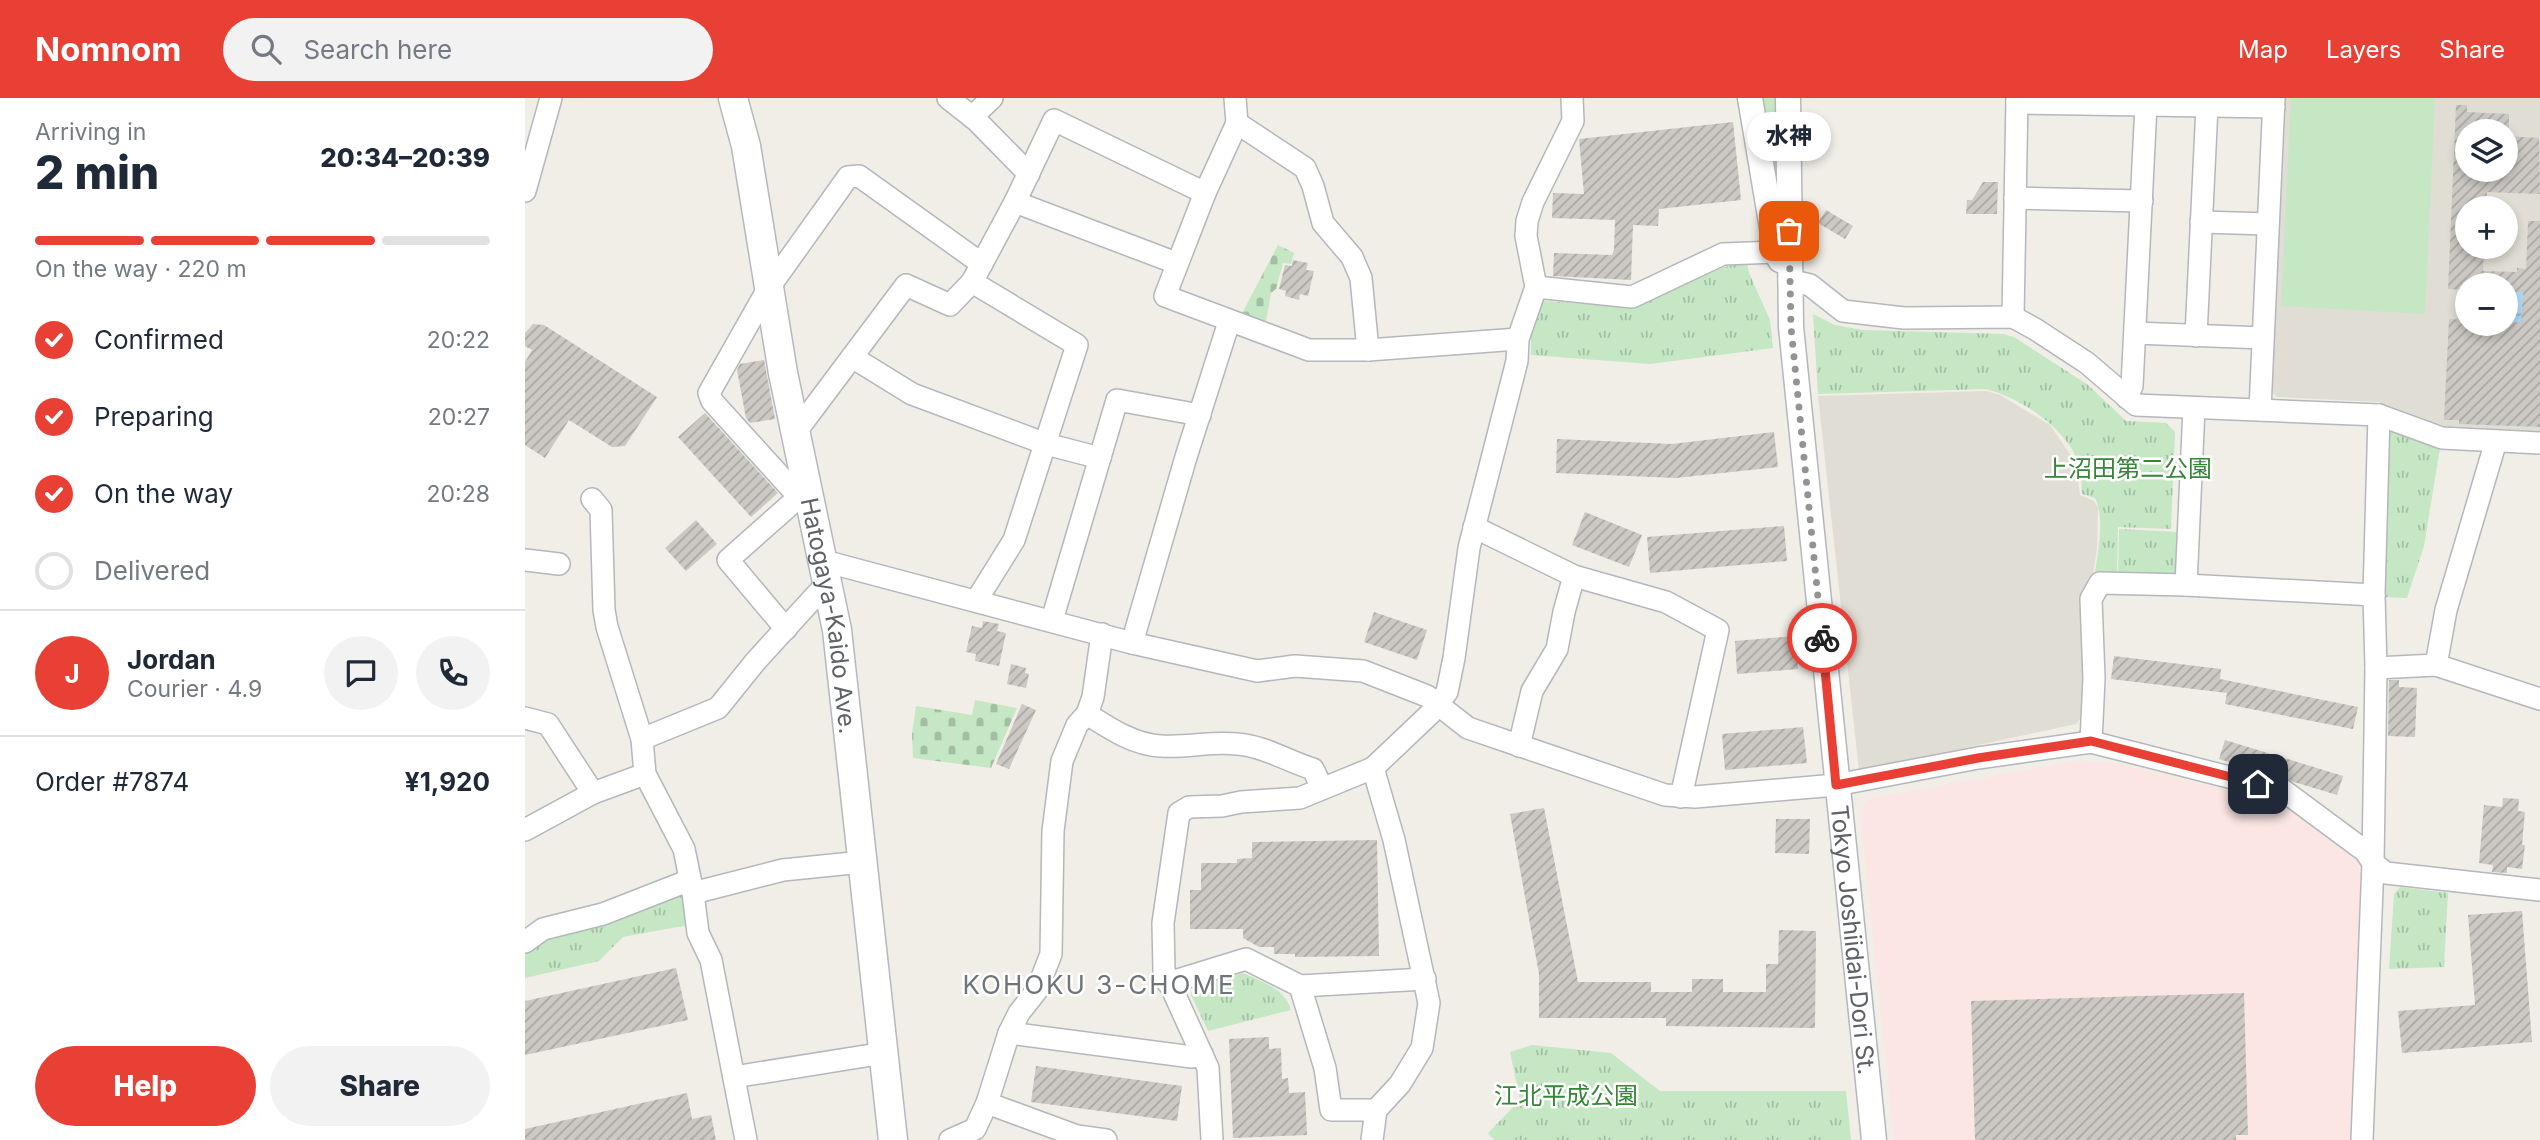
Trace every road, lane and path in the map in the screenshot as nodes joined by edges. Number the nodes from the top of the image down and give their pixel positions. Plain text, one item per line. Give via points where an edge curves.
1 (551, 98) edge
2 (733, 98) edge
3 (948, 98) edge
4 (992, 98) edge
5 (1235, 98) edge
6 (1572, 98) edge
7 (1750, 98) edge
8 (1788, 98) edge
9 (2017, 101) edge
10 (2274, 103) edge
11 (2146, 105) junction
12 (2207, 106) junction
13 (972, 117) junction
14 (1237, 123) junction
15 (1028, 174) junction
16 (525, 191) edge
17 (1205, 192) junction
18 (2015, 198) junction
19 (2142, 201) junction
20 (1015, 202) junction
21 (2201, 222) junction
22 (2268, 224) junction
23 (1776, 252) junction
24 (1176, 263) junction
25 (977, 273) junction
26 (1789, 279) junction
27 (1536, 287) junction
28 (768, 289) junction
29 (2013, 317) junction
30 (1229, 322) junction
31 (2135, 333) junction
32 (2196, 336) junction
33 (2263, 338) junction
34 (1518, 339) junction
35 (1368, 350) junction
36 (852, 358) junction
37 (2127, 398) junction
38 (2194, 408) junction
39 (2260, 410) junction
40 (1200, 415) junction
41 (2379, 415) junction
42 (795, 433) junction
43 (2496, 441) junction
44 (2540, 443) edge
45 (1046, 444) junction
46 (1100, 458) junction
47 (804, 496) junction
48 (592, 499) dead end
49 (1474, 527) junction
50 (525, 560) edge
51 (559, 564) dead end
52 (826, 571) junction
53 (1574, 576) junction
54 (2186, 585) junction
55 (2374, 595) junction
56 (976, 601) junction
57 (1052, 620) junction
58 (786, 629) junction
59 (1102, 635) junction
60 (1132, 643) junction
61 (2436, 665) junction
62 (2377, 668) junction
63 (2540, 699) edge
64 (1440, 704) junction
65 (1087, 714) junction
66 (525, 719) edge
67 (642, 738) junction
68 (2091, 741) junction
69 (1519, 746) junction
70 (1373, 768) junction
71 (645, 774) junction
72 (1836, 785) junction
73 (1322, 788) junction
74 (593, 793) junction
75 (1681, 797) junction
76 (525, 830) edge
77 (862, 862) junction
78 (2373, 863) junction
79 (692, 886) junction
80 (2540, 891) edge
81 (525, 942) edge
82 (1425, 979) junction
83 (1168, 983) junction
84 (1300, 986) junction
85 (1009, 1033) junction
86 (884, 1053) junction
87 (1202, 1054) junction
88 (734, 1077) junction
89 (987, 1103) junction
90 (1376, 1110) junction
91 (975, 1135) edge
92 (746, 1140) edge
93 (893, 1140) edge
94 (950, 1140) edge
95 (1106, 1140) edge
96 (1212, 1140) edge
97 (1372, 1140) edge
98 (1874, 1140) edge
99 (2362, 1140) edge

1 - 16 street
2 - 28 main road, Hatogaya-Kaido Ave. via 747,146
3 - 13 street
4 - 13 street
5 - 14 street
6 - 27 street via 1573,121 1527,221 1525,236
7 - 23 street, Tokyo Joshiidai-Dori St.
8 - 26 street, Tokyo Joshiidai-Dori St.
9 - 11 street
9 - 18 street
10 - 12 street
10 - 22 street
11 - 12 street
11 - 19 street
12 - 21 street
13 - 15 street
14 - 17 street
14 - 35 street via 1305,168 1323,223 1352,257 1361,278
15 - 17 street via 1054,120
15 - 20 street
17 - 24 street
18 - 19 street
18 - 29 street
19 - 31 street
20 - 24 street
20 - 25 street
21 - 22 street
21 - 32 street
22 - 33 street
23 - 26 street, Tokyo Joshiidai-Dori St.
23 - 27 street via 1723,254 1632,297
24 - 30 street via 1165,296
25 - 28 street via 859,176 848,177
25 - 36 street via 950,304 906,285
25 - 45 street via 1077,345
26 - 29 street via 1810,285 1843,311 1904,318
26 - 72 street, Tokyo Joshiidai-Dori St.
27 - 34 street
28 - 42 main road, Hatogaya-Kaido Ave.
28 - 47 street via 709,393
29 - 37 street via 2087,363
30 - 35 street via 1309,349
30 - 40 street
31 - 32 street
31 - 37 street
32 - 33 street
33 - 39 street
34 - 35 street
34 - 49 street via 1517,361
36 - 42 street
36 - 45 street via 912,394
37 - 38 street via 2136,405
38 - 39 street
38 - 54 street
39 - 41 street
40 - 46 street via 1117,400
40 - 60 street
41 - 43 street via 2442,438
41 - 55 street
42 - 47 main road, Hatogaya-Kaido Ave.
43 - 44 street
43 - 61 street via 2446,610
45 - 46 street
45 - 56 street via 1014,540
46 - 57 street
47 - 52 main road, Hatogaya-Kaido Ave.
47 - 58 street via 728,560
48 - 67 street via 601,510 604,610
49 - 53 street
49 - 64 street via 1454,658
50 - 51 street
52 - 56 street
52 - 58 street
52 - 77 main road, Hatogaya-Kaido Ave. via 837,630
53 - 69 street via 1557,649 1532,691
53 - 75 street via 1666,602 1718,630
54 - 55 street
54 - 68 street via 2100,583 2091,599
55 - 62 street
56 - 57 street
57 - 59 street
58 - 67 street via 718,708
59 - 60 street
59 - 65 street
60 - 64 street via 1257,671 1295,666 1363,671
61 - 62 street
61 - 63 street
62 - 78 street
64 - 69 street via 1468,728
64 - 70 street
65 - 73 street via 1120,734 1159,746 1235,743 1264,748 1313,769
65 - 85 street via 1077,725 1062,761 1053,831 1051,954 1037,990
66 - 74 street via 548,724
67 - 71 street
68 - 72 street
68 - 78 street via 2284,791 2365,851
69 - 75 street via 1643,790
70 - 73 street
70 - 82 street
71 - 74 street
71 - 79 street via 684,849
72 - 75 street
72 - 98 street, Tokyo Joshiidai-Dori St.
73 - 83 street via 1300,798 1189,807 1178,813 1163,923
74 - 76 street
77 - 79 street
77 - 86 main road, Hatogaya-Kaido Ave.
78 - 80 street via 2386,873
78 - 99 street
79 - 81 street via 543,929
79 - 88 street via 698,933 711,960
82 - 84 street
82 - 90 street via 1429,1003 1422,1048 1400,1084
83 - 84 street via 1246,959
83 - 87 street
84 - 90 street via 1325,1068 1331,1110
85 - 87 street via 1192,1057
85 - 89 street
86 - 88 street
86 - 93 main road, Hatogaya-Kaido Ave.
87 - 96 street via 1208,1069
88 - 92 street
89 - 91 street
89 - 95 street via 1077,1136
90 - 97 street
91 - 94 street

